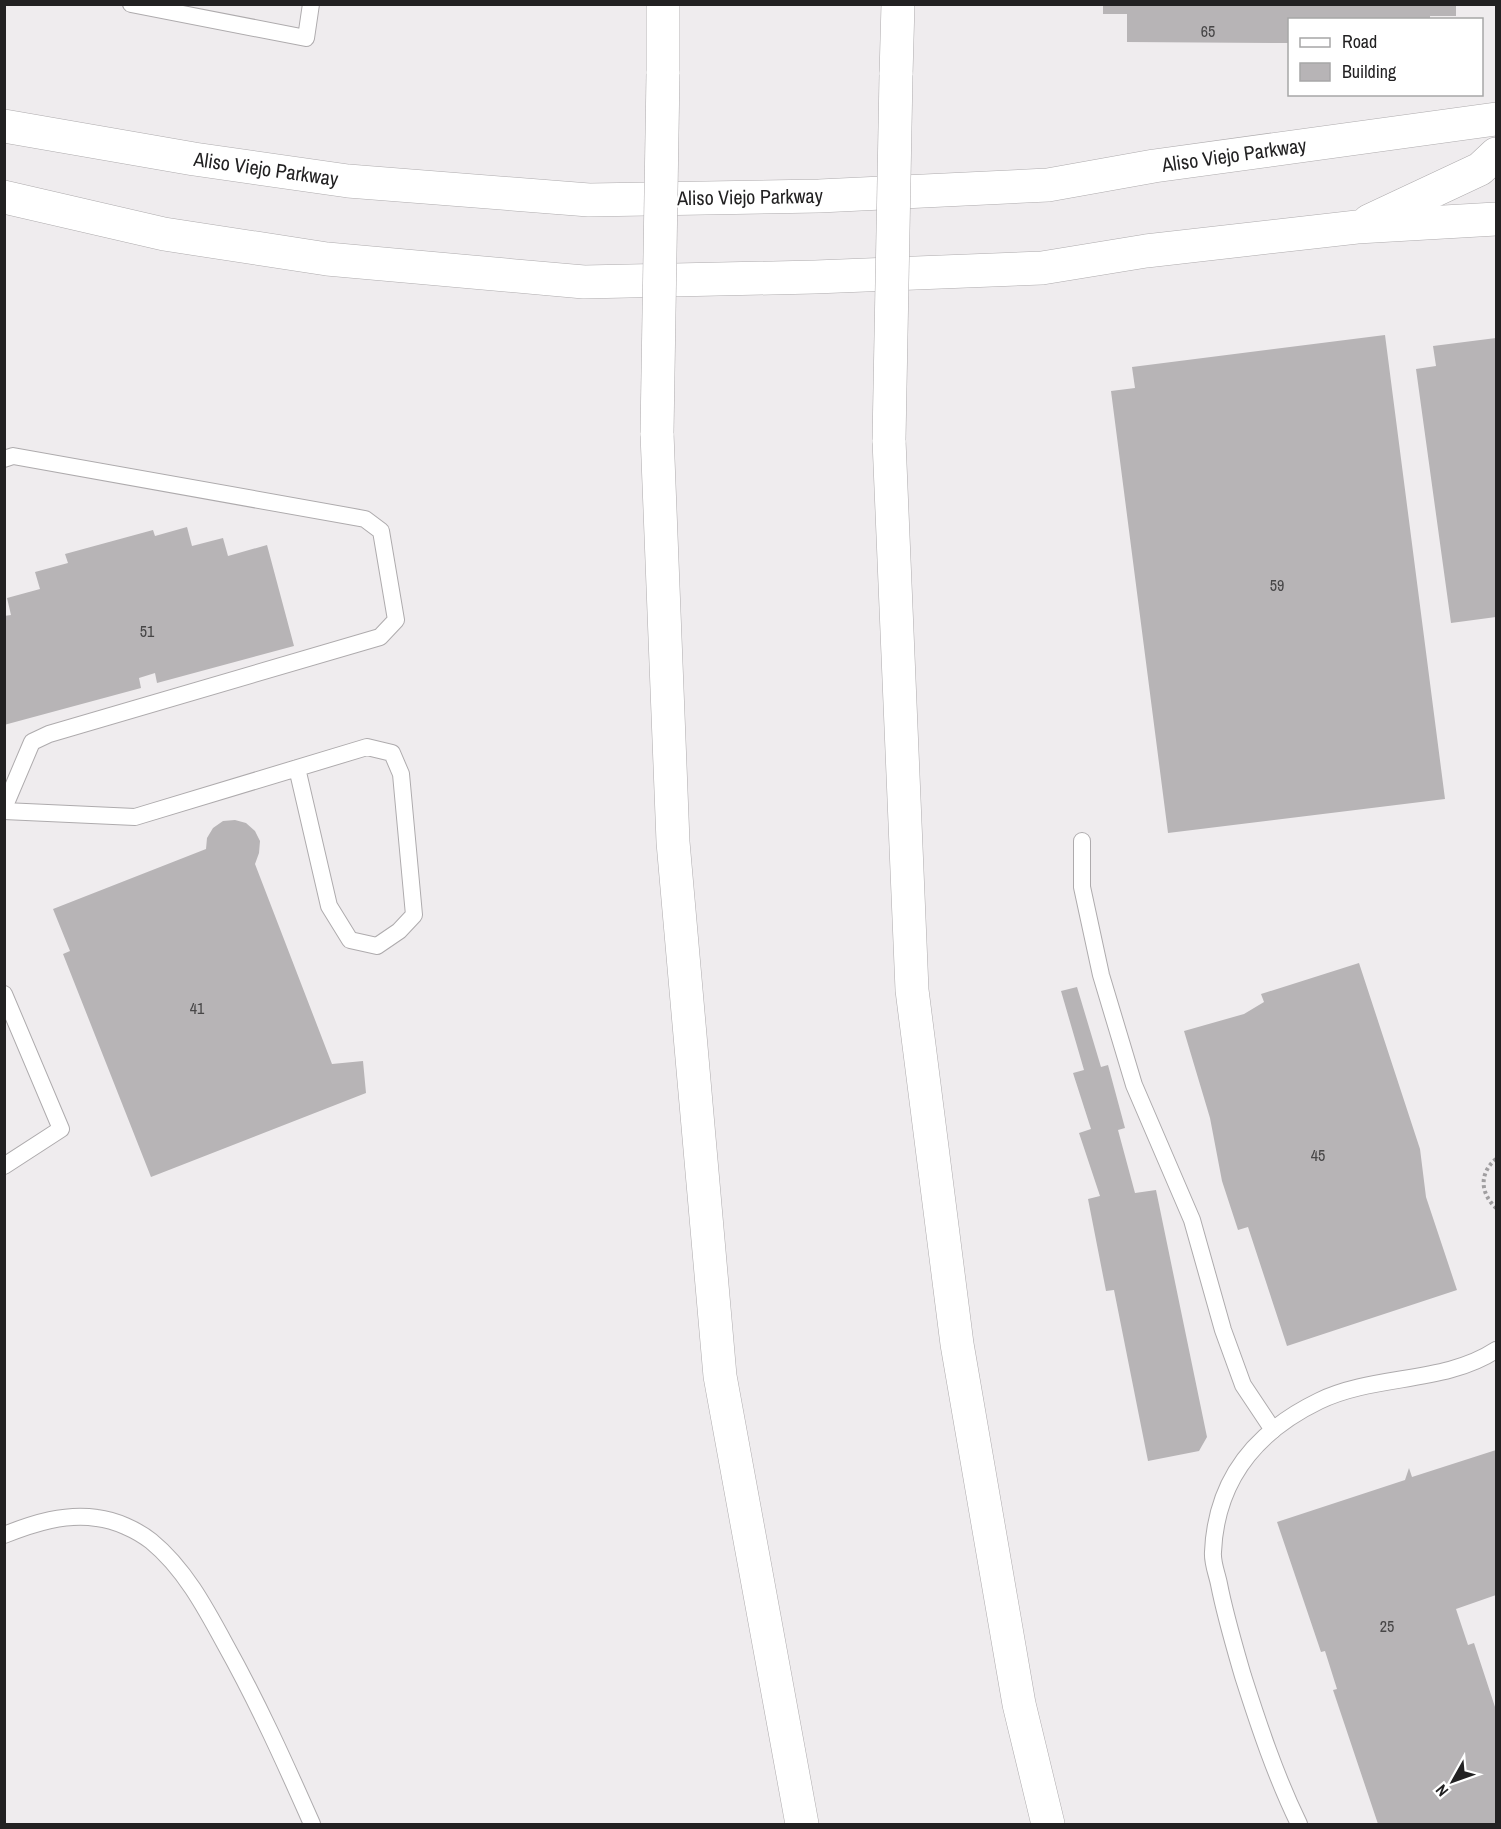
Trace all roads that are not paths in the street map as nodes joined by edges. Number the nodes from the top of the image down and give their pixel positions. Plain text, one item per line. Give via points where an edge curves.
1 (131, 4) edge
2 (310, 4) edge
3 (663, 4) edge
4 (898, 4) edge
5 (1497, 120) edge
6 (4, 126) edge
7 (1497, 154) edge
8 (4, 197) edge
9 (1497, 219) edge
10 (1357, 227) junction
11 (4, 459) edge
12 (297, 768) junction
13 (4, 809) edge
14 (1082, 841) dead end
15 (4, 994) edge
16 (4, 1167) edge
17 (1497, 1350) edge
18 (1274, 1430) junction
19 (4, 1534) edge
20 (312, 1824) edge
21 (802, 1824) edge
22 (1048, 1824) edge
23 (1299, 1824) edge

1 - 2 lane via 306,38
3 - 21 main road, bridge via 657,433 673,842 720,1376
4 - 22 main road, bridge via 889,440 912,990 957,1344 1020,1704
5 - 6 main road, Aliso Viejo Parkway via 1154,166 1048,185 819,196 590,200 348,181
7 - 10 main road via 1480,169
8 - 10 main road via 164,234 316,257 584,282 815,278 1042,268 1146,251
9 - 10 main road
11 - 13 lane via 13,456 365,519 381,531 396,620 380,637 32,742
12 - 12 lane via 367,747 393,753 401,774 414,915 377,946 350,940 329,906
12 - 13 lane via 135,817
14 - 18 lane via 1082,887 1101,975 1134,1084 1192,1220 1243,1385
15 - 16 lane via 61,1129
17 - 18 lane via 1479,1361 1371,1385 1320,1401
18 - 23 lane via 1240,1463 1221,1502 1213,1554 1226,1621 1257,1721
19 - 20 lane via 68,1515 99,1518 150,1540 177,1567 204,1604 251,1691

